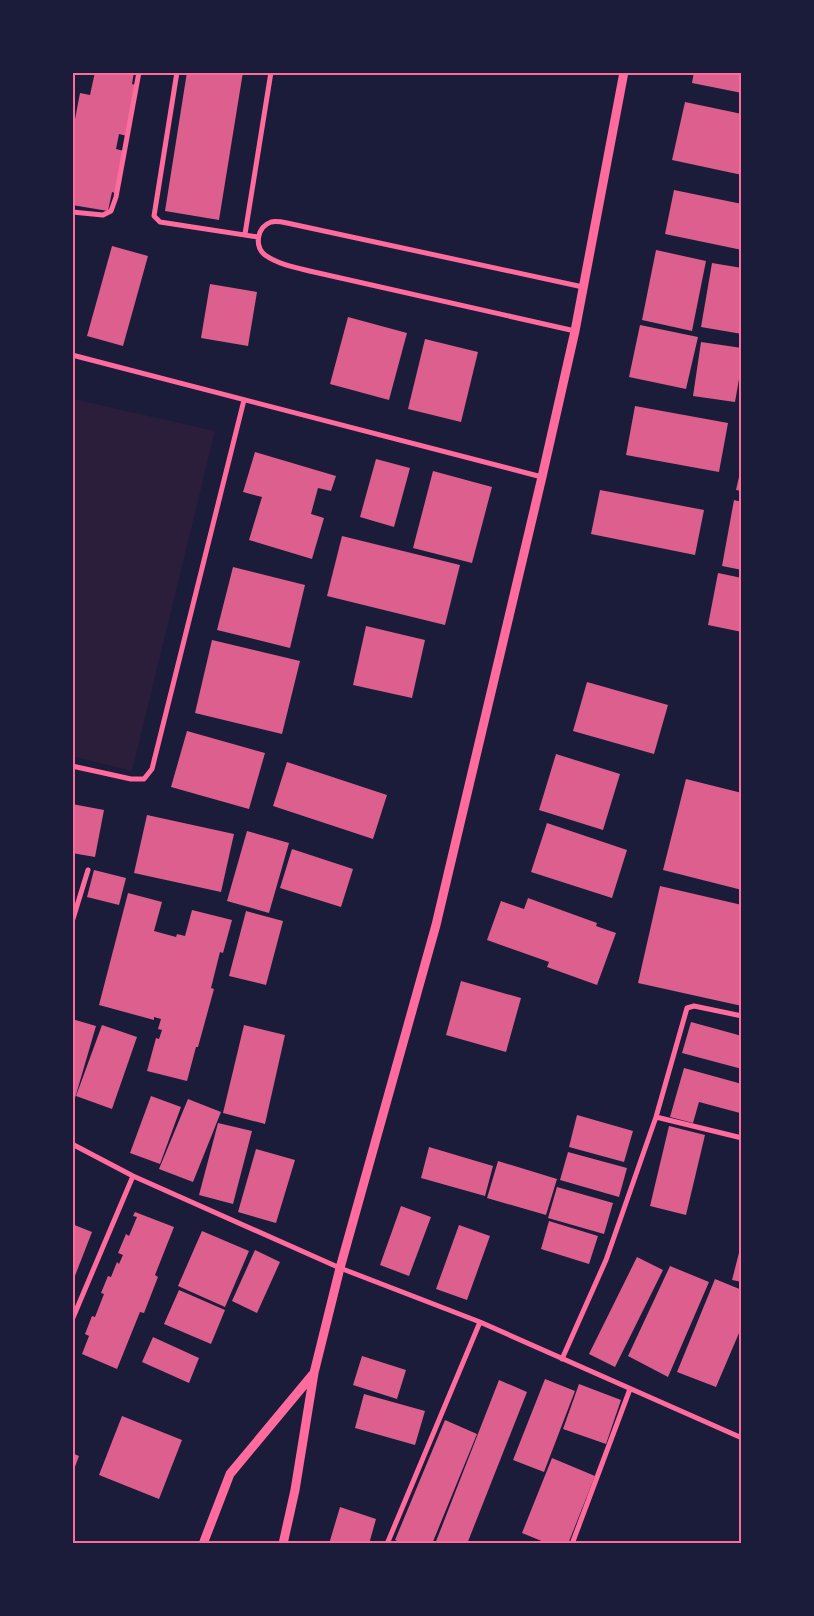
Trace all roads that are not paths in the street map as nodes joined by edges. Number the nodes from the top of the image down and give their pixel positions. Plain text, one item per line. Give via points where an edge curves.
1 (139, 72) edge
2 (177, 72) edge
3 (271, 72) edge
4 (624, 72) edge
5 (72, 212) edge
6 (245, 234) junction
7 (258, 237) junction
8 (583, 287) junction
9 (575, 331) junction
10 (72, 356) edge
11 (244, 400) junction
12 (542, 477) junction
13 (72, 766) edge
14 (88, 870) dead end
15 (72, 922) edge
16 (742, 1016) edge
17 (656, 1117) junction
18 (742, 1138) edge
19 (72, 1144) edge
20 (133, 1176) junction
21 (340, 1268) junction
22 (72, 1320) edge
23 (480, 1322) junction
24 (562, 1359) junction
25 (314, 1373) junction
26 (630, 1388) junction
27 (742, 1438) edge
28 (203, 1544) edge
29 (284, 1544) edge
30 (386, 1544) edge
31 (572, 1544) edge

1 - 5 street via 111,211 103,215
2 - 6 street via 154,216 160,222
3 - 6 street
4 - 8 street
6 - 7 street
7 - 8 street via 264,226 272,222 287,223
7 - 9 street via 260,248 266,255 282,264
8 - 9 street
9 - 12 street
10 - 11 street
11 - 12 street
11 - 13 street via 152,769 144,779 131,779
12 - 21 street via 436,925
14 - 15 street
16 - 17 street via 694,1006 686,1008
17 - 18 street
17 - 24 street via 606,1260
19 - 20 street
20 - 21 street
20 - 22 street
21 - 23 street
21 - 25 street
23 - 24 street
23 - 30 street
24 - 26 street
25 - 28 street via 230,1474
25 - 29 street
26 - 27 street
26 - 31 street

